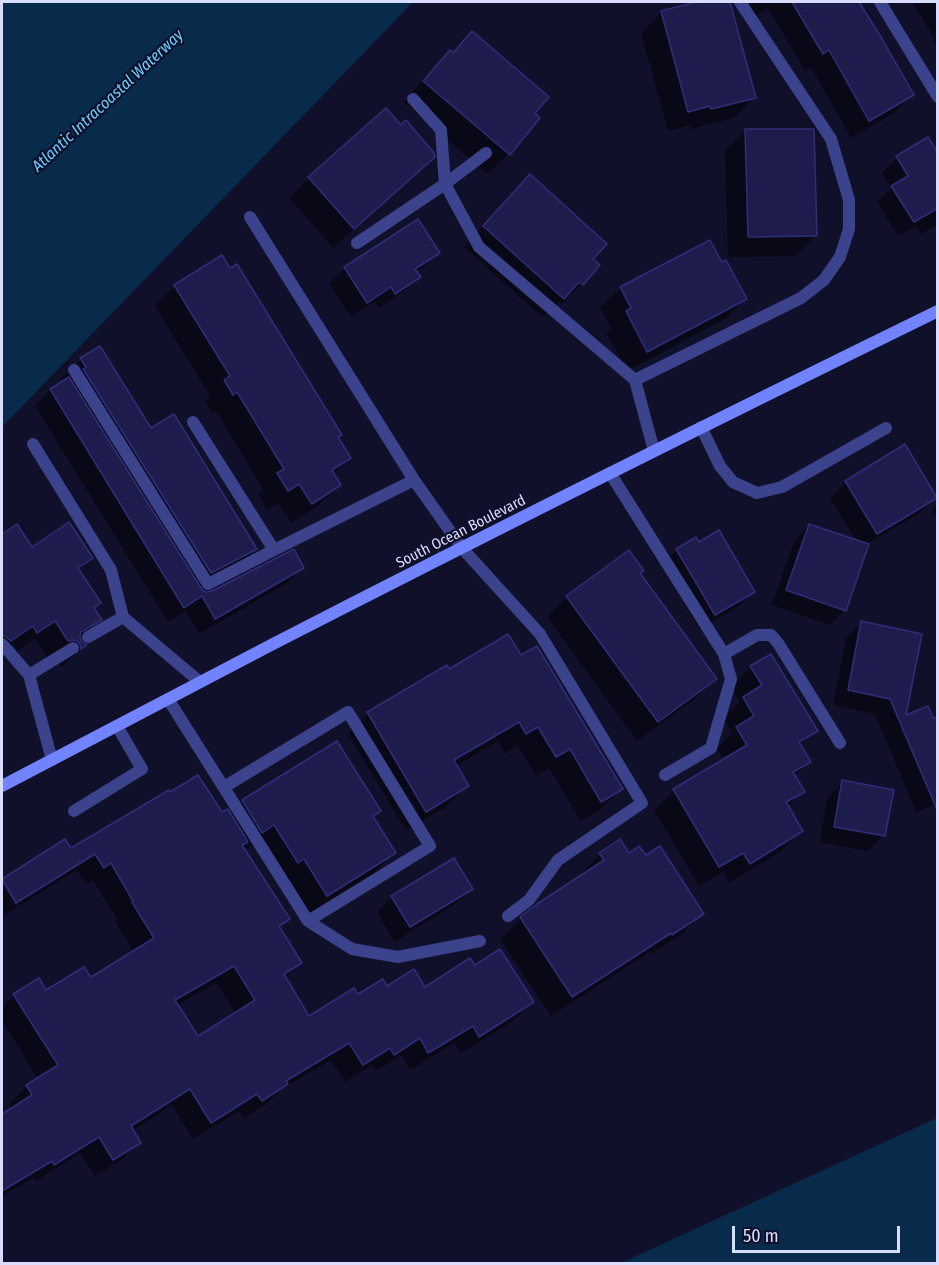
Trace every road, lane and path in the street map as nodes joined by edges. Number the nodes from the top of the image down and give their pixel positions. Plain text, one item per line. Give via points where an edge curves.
1 (740, 2) edge
2 (880, 2) edge
3 (938, 97) edge
4 (413, 99) dead end
5 (486, 153) dead end
6 (445, 184) junction
7 (250, 217) dead end
8 (357, 243) dead end
9 (938, 310) edge
10 (74, 370) dead end
11 (635, 380) junction
12 (193, 422) dead end
13 (701, 427) junction
14 (886, 428) dead end
15 (33, 444) dead end
16 (654, 451) junction
17 (610, 473) junction
18 (414, 480) junction
19 (462, 548) junction
20 (274, 550) junction
21 (123, 617) junction
22 (88, 638) dead end
23 (2, 644) edge
24 (73, 648) dead end
25 (724, 654) junction
26 (29, 675) junction
27 (201, 682) junction
28 (168, 699) junction
29 (117, 726) junction
30 (840, 743) dead end
31 (52, 760) junction
32 (665, 775) dead end
33 (2, 786) edge
34 (224, 787) junction
35 (74, 811) dead end
36 (508, 916) dead end
37 (308, 921) junction
38 (480, 941) dead end

1 - 11 street via 831,140 849,200 849,229 840,256 824,280 801,298
2 - 3 street
4 - 6 street via 441,130
5 - 6 street
6 - 8 street
6 - 11 street via 479,247
7 - 18 street
9 - 13 main road, South Ocean Boulevard
10 - 20 street via 208,584
11 - 16 street
12 - 20 street
13 - 14 street via 720,466 733,482 758,493 782,487
13 - 16 main road, South Ocean Boulevard
15 - 21 street via 111,570
16 - 17 main road, South Ocean Boulevard
17 - 19 main road, South Ocean Boulevard
17 - 25 street
18 - 19 street
18 - 20 street
19 - 27 main road, South Ocean Boulevard
19 - 36 street via 540,634 642,803 558,860 529,900
21 - 22 street
21 - 27 street
23 - 26 street
24 - 26 street
25 - 30 street via 757,635 771,635
25 - 32 street via 731,679 711,748
26 - 31 street
27 - 28 main road, South Ocean Boulevard
28 - 29 main road, South Ocean Boulevard
28 - 34 street
29 - 31 main road, South Ocean Boulevard
29 - 35 street via 142,769
31 - 33 main road, South Ocean Boulevard
34 - 37 street
34 - 37 street via 348,712 430,846
37 - 38 street via 352,949 398,957

